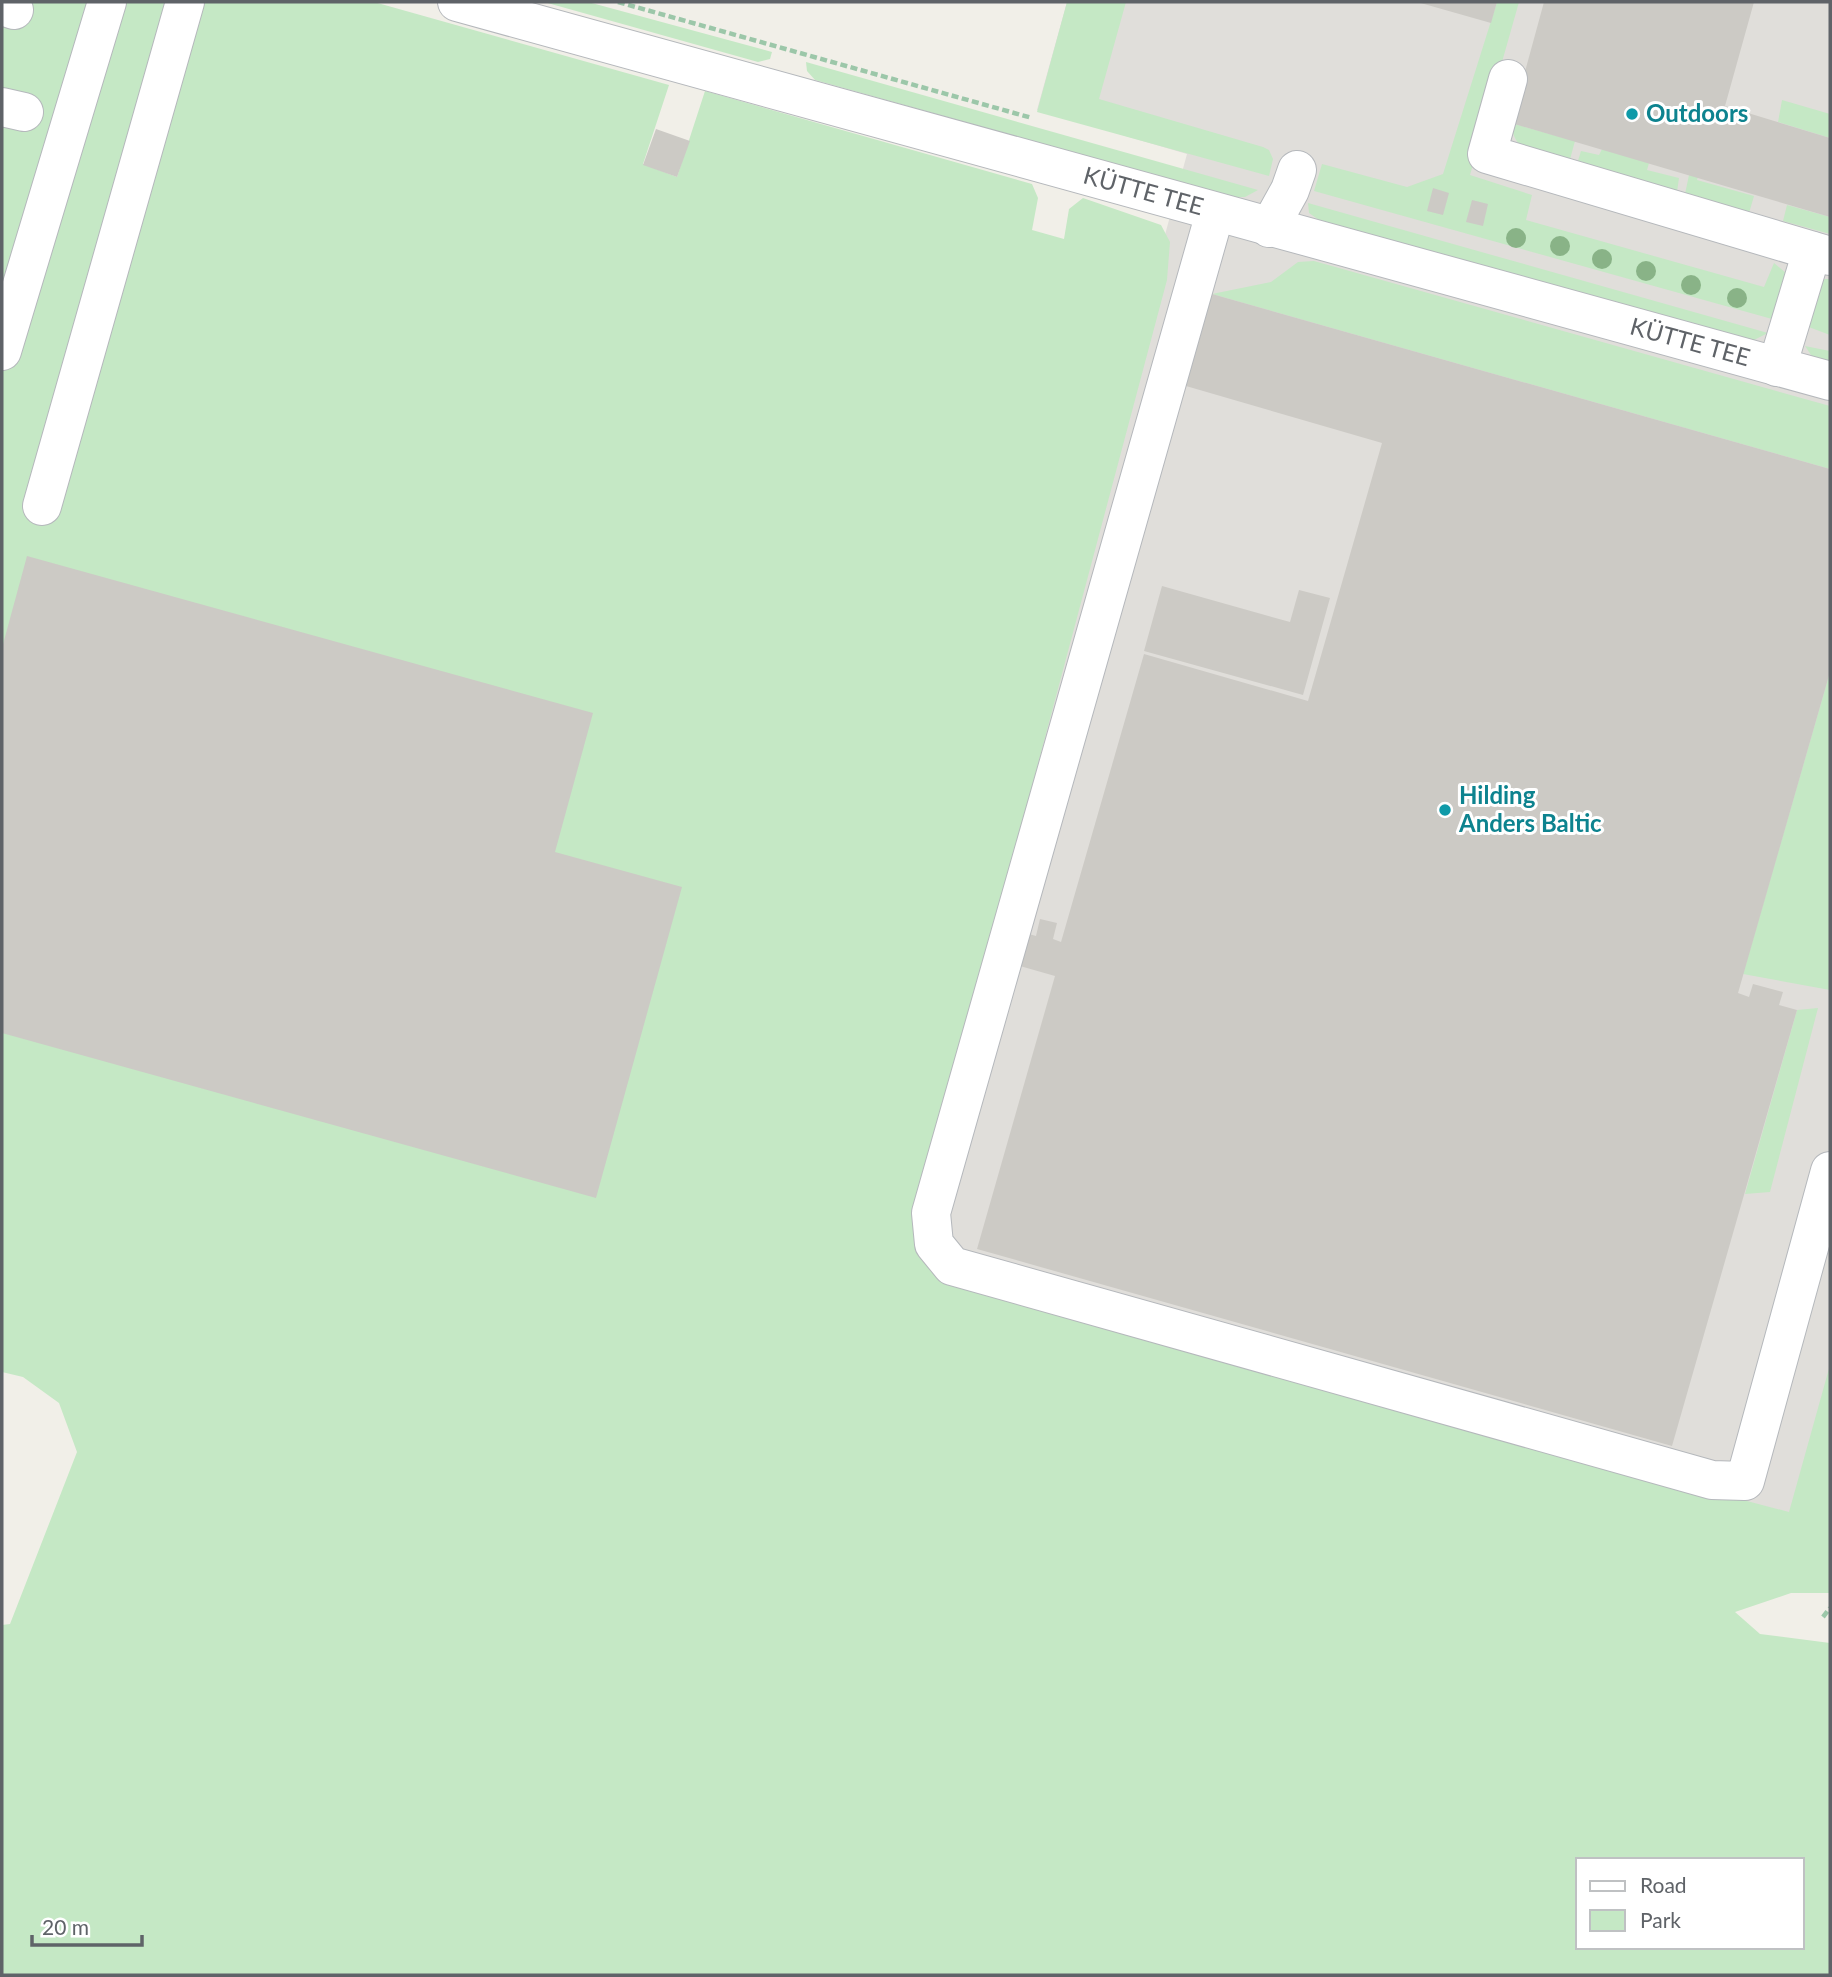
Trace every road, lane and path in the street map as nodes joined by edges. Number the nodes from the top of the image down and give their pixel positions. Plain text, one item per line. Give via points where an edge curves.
1 (107, 2) edge
2 (185, 2) edge
3 (457, 2) edge
4 (1508, 79) dead end
5 (1297, 170) dead end
6 (1215, 213) junction
7 (1269, 228) junction
8 (1821, 253) edge
9 (2, 351) edge
10 (1777, 367) junction
11 (1830, 382) edge
12 (42, 506) dead end
13 (1830, 1171) edge
14 (1830, 1608) edge
15 (1823, 1617) dead end

1 - 9 street
2 - 12 street
3 - 6 street, KÜTTE TEE
4 - 8 street via 1487,154
5 - 7 street
6 - 7 street, KÜTTE TEE
6 - 13 street via 931,1213 934,1244 952,1266 1712,1480 1745,1481
7 - 10 street, KÜTTE TEE
8 - 10 street
10 - 11 street, KÜTTE TEE
14 - 15 path

